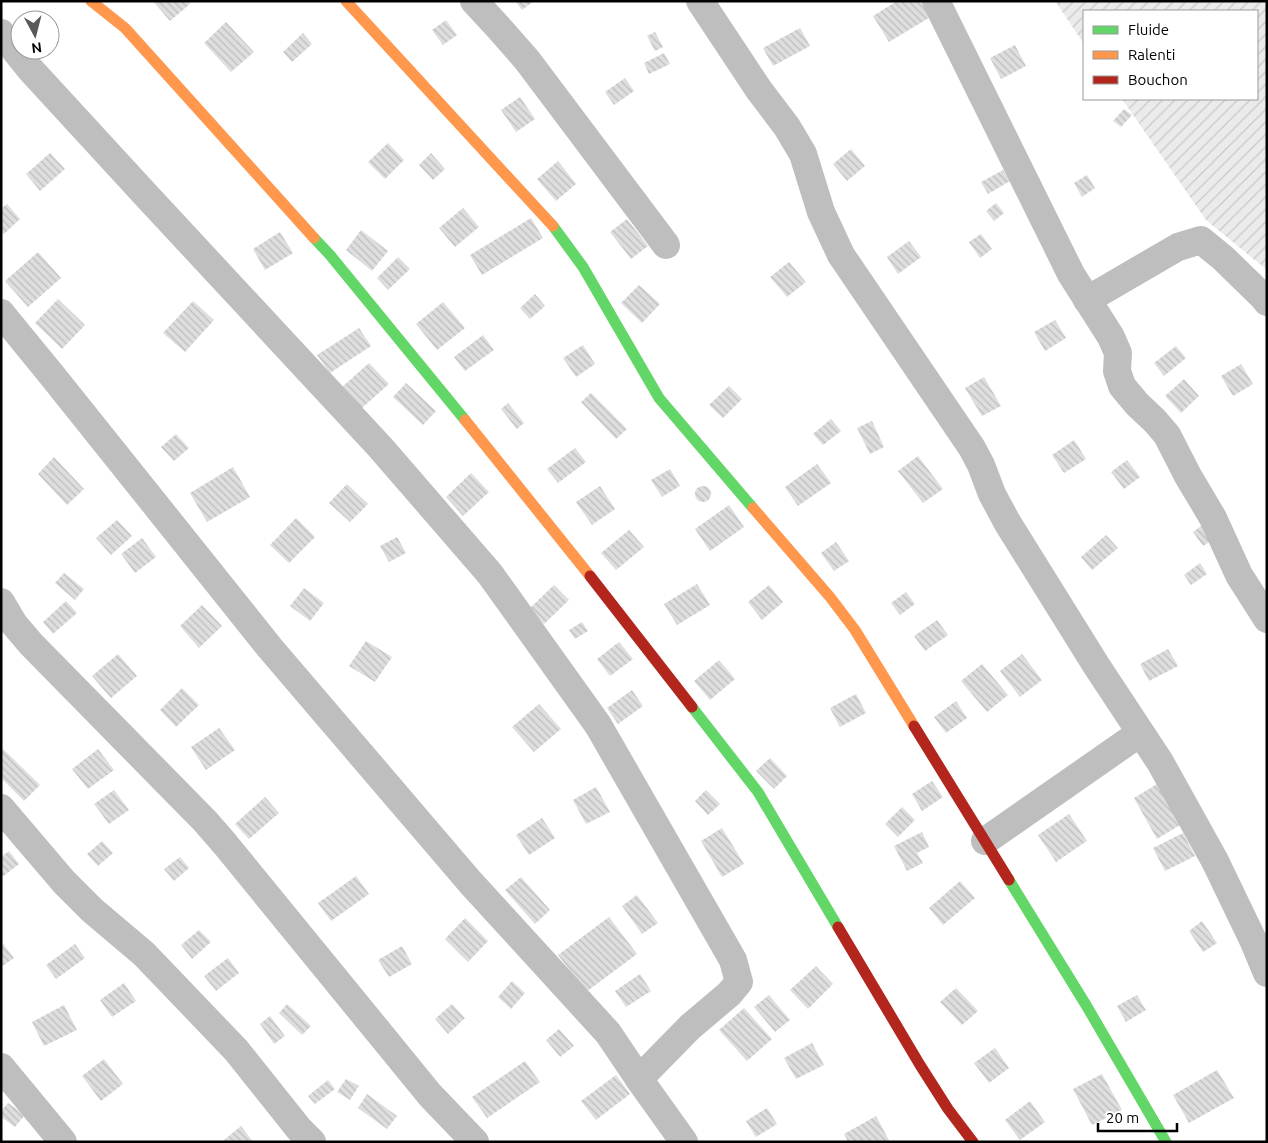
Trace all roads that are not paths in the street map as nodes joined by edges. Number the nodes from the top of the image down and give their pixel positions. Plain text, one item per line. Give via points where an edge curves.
1 (91, 1) edge
2 (346, 1) edge
3 (474, 1) edge
4 (700, 1) edge
5 (936, 1) edge
6 (1, 33) edge
7 (666, 245) dead end
8 (1087, 300) junction
9 (1267, 302) edge
10 (1, 313) edge
11 (1, 602) edge
12 (1267, 619) edge
13 (1140, 732) junction
14 (1, 808) edge
15 (985, 841) junction
16 (1267, 973) edge
17 (1, 1067) edge
18 (639, 1080) junction
19 (63, 1142) edge
20 (312, 1142) edge
21 (475, 1142) edge
22 (684, 1142) edge
23 (973, 1142) edge
24 (1166, 1142) edge

1 - 23 street via 124,28 330,255 576,557 758,792 920,1066
2 - 15 street via 556,230 583,267 660,398 855,630
3 - 7 street via 527,60
4 - 13 street via 803,154 821,212 841,255 972,448 1007,522
5 - 8 street via 1071,274
6 - 18 street via 137,186 380,447 490,574 598,725 733,960 739,982
8 - 9 street via 1178,247 1201,240
8 - 12 street via 1118,354 1117,371 1122,386 1167,435 1213,518 1239,575
10 - 18 street via 270,648 470,882 608,1033
11 - 21 street via 31,644 205,821 430,1095
13 - 15 street
13 - 16 street via 1215,862
14 - 20 street via 64,882 144,954 236,1050
15 - 24 street
17 - 19 street
18 - 22 street

